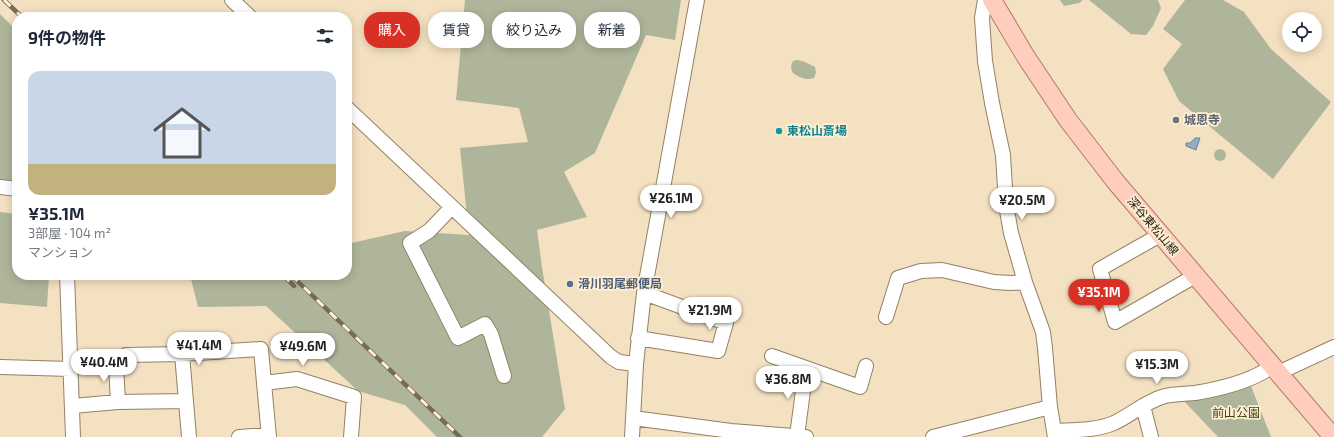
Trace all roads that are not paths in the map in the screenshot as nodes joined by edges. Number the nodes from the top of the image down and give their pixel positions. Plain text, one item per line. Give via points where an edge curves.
1 (232, 0) edge
2 (697, 0) edge
3 (985, 0) edge
4 (992, 0) edge
5 (245, 12) edge
6 (352, 113) edge
7 (0, 187) edge
8 (12, 188) edge
9 (452, 207) junction
10 (1160, 235) junction
11 (1195, 276) junction
12 (67, 280) edge
13 (1025, 282) junction
14 (644, 293) junction
15 (886, 317) dead end
16 (638, 338) junction
17 (1334, 347) edge
18 (182, 354) junction
19 (772, 356) dead end
20 (636, 364) junction
21 (866, 366) dead end
22 (0, 367) edge
23 (806, 368) junction
24 (71, 369) junction
25 (1275, 369) junction
26 (504, 376) dead end
27 (264, 383) junction
28 (186, 401) junction
29 (118, 402) junction
30 (72, 406) junction
31 (1143, 406) junction
32 (1050, 408) junction
33 (634, 418) junction
34 (1054, 434) edge
35 (269, 436) edge
36 (802, 436) edge
37 (73, 437) edge
38 (189, 437) edge
39 (239, 437) edge
40 (351, 437) edge
41 (632, 437) edge
42 (933, 437) edge
43 (1151, 437) edge
44 (1333, 437) edge

1 - 5 street
2 - 14 street
3 - 13 street via 982,18 985,61 1003,155 1006,205 1011,233
4 - 10 main road, 深谷東松山線 via 1068,120 1114,181
6 - 9 street
7 - 8 street
9 - 20 street via 611,357 619,362
9 - 26 street via 429,231 410,243 458,338 485,324 491,334
10 - 11 main road, 深谷東松山線
10 - 11 street via 1100,269 1115,322
11 - 25 main road, 深谷東松山線
12 - 24 street
13 - 15 street via 994,282 942,270 921,271 898,278
13 - 32 street via 1043,332
14 - 16 street
14 - 16 street via 726,323 718,351
16 - 20 street
17 - 25 street
18 - 27 street via 261,349
18 - 28 street
18 - 29 street via 126,355 116,365
19 - 23 street
20 - 33 street
21 - 23 street via 860,387
22 - 24 street
23 - 36 street
24 - 30 street
25 - 31 street via 1195,393 1164,396
25 - 44 main road, 深谷東松山線
27 - 35 street
27 - 40 street via 297,379 354,397
28 - 29 street
28 - 38 street
29 - 30 street
30 - 37 street
31 - 34 street via 1102,428
31 - 43 street
32 - 34 street
32 - 42 street
33 - 36 street
33 - 41 street
35 - 39 street

